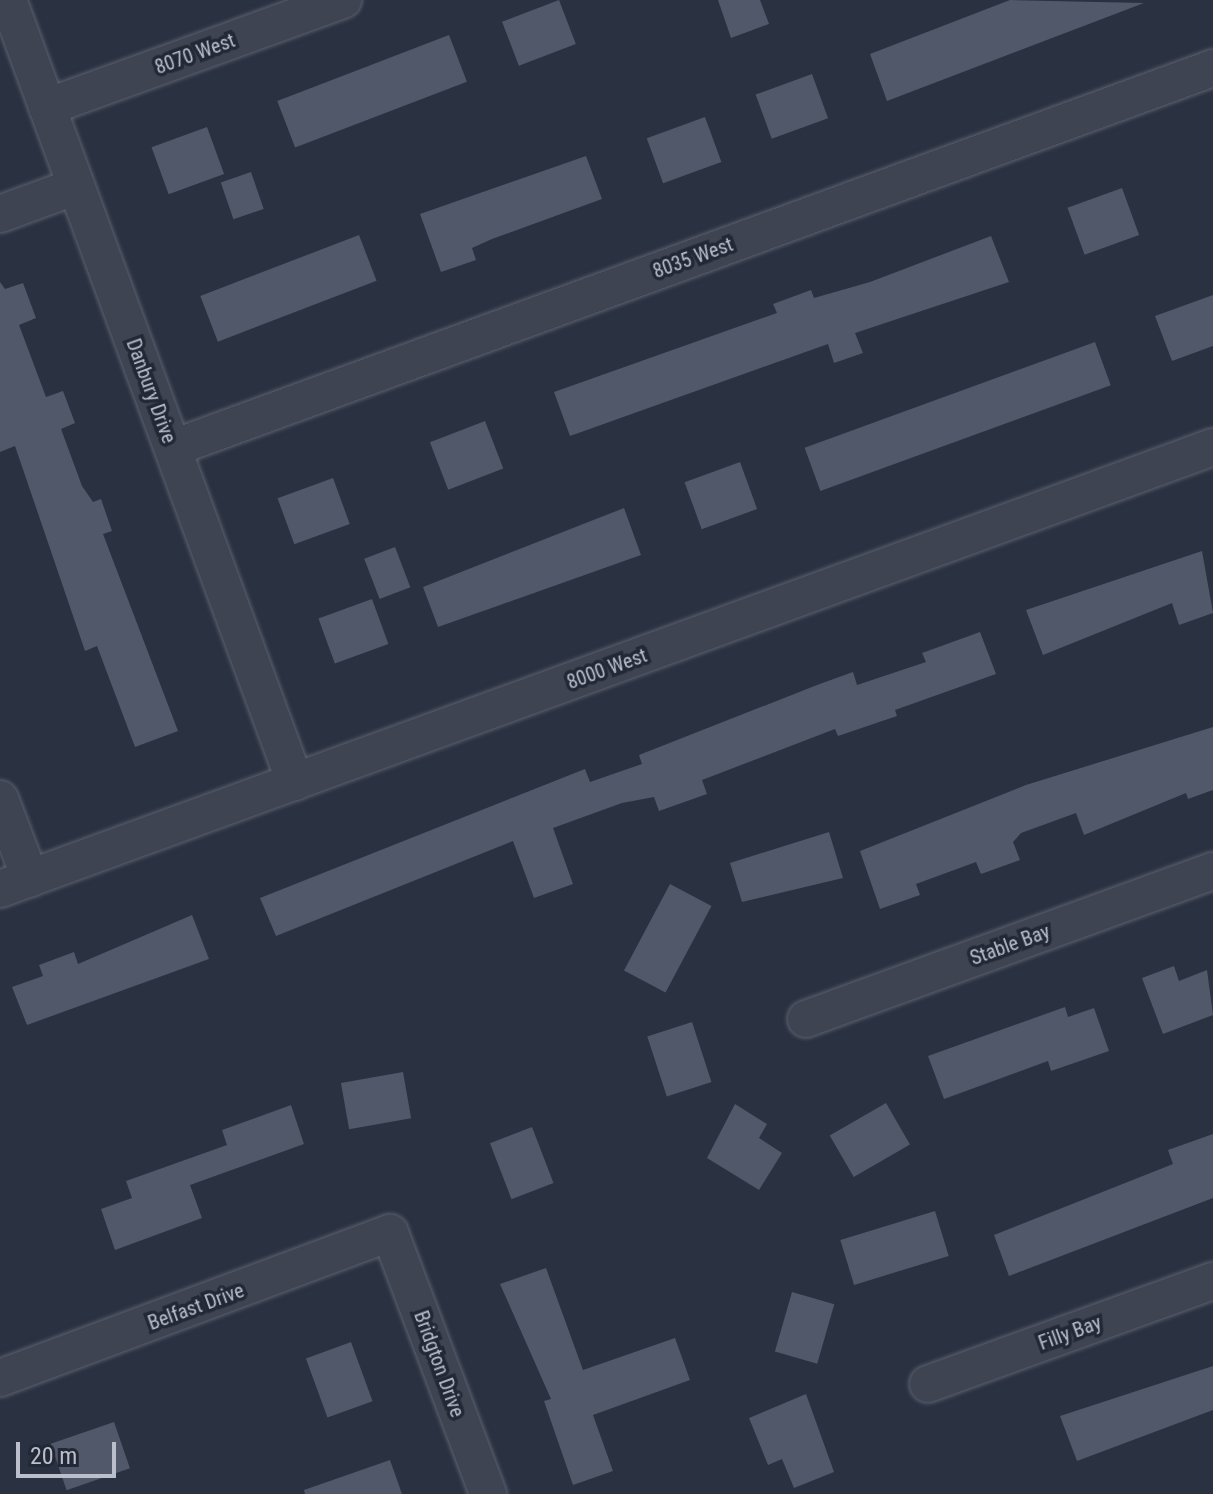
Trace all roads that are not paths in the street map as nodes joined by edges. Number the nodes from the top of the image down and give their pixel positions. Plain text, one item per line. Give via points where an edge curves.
1 (8, 0) edge
2 (343, 0) edge
3 (1213, 68) edge
4 (47, 107) junction
5 (76, 186) junction
6 (0, 214) edge
7 (1213, 447) edge
8 (173, 448) junction
9 (295, 782) junction
10 (0, 799) edge
11 (1213, 871) edge
12 (15, 884) edge
13 (806, 1019) dead end
14 (390, 1233) joint
15 (1213, 1281) edge
16 (0, 1378) edge
17 (928, 1384) dead end
18 (488, 1494) edge

1 - 4 street, Danbury Drive
2 - 4 street, 8070 West
3 - 8 street, 8035 West
4 - 5 street, Danbury Drive
5 - 6 street
5 - 8 street, Danbury Drive
7 - 9 street, 8000 West
8 - 9 street, Danbury Drive
9 - 12 street, 8000 West
10 - 12 street
11 - 13 street, Stable Bay
14 - 16 street, Belfast Drive
14 - 18 street, Bridgton Drive
15 - 17 street, Filly Bay

